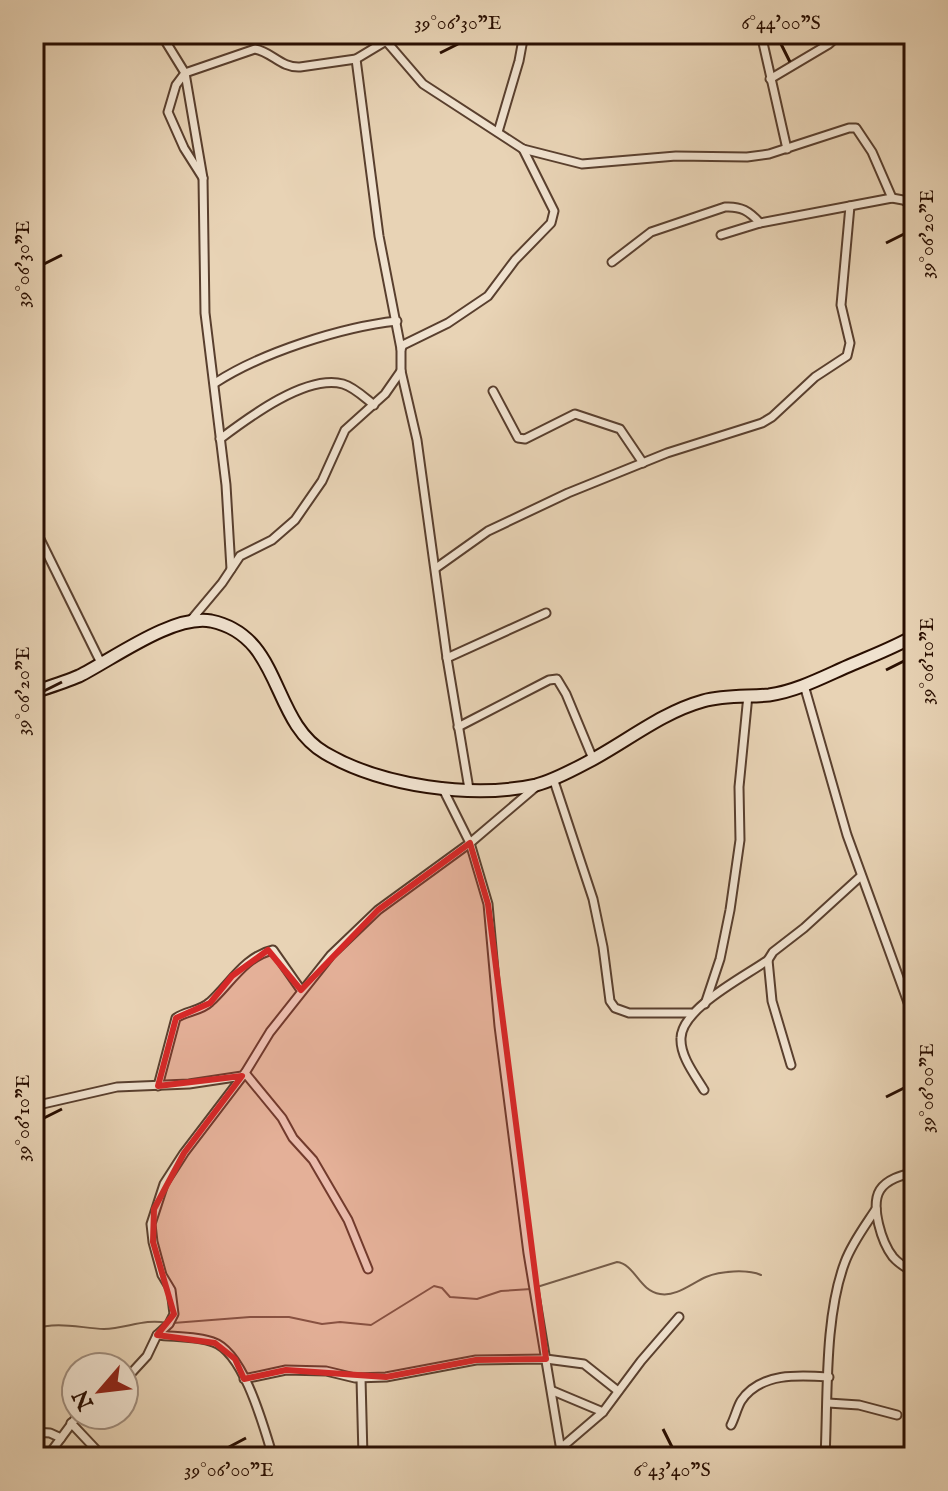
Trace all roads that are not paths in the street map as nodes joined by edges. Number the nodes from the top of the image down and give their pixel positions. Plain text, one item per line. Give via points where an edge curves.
1 (161, 34) edge
2 (524, 34) edge
3 (761, 34) edge
4 (840, 34) edge
5 (385, 38) edge
6 (356, 59) junction
7 (185, 73) junction
8 (770, 79) junction
9 (498, 132) junction
10 (523, 149) junction
11 (787, 149) junction
12 (203, 178) junction
13 (892, 198) junction
14 (850, 206) junction
15 (914, 206) edge
16 (760, 223) junction
17 (721, 235) dead end
18 (612, 262) dead end
19 (397, 321) junction
20 (401, 349) junction
21 (401, 371) junction
22 (215, 383) junction
23 (493, 391) dead end
24 (374, 405) junction
25 (220, 439) junction
26 (643, 463) junction
27 (34, 527) edge
28 (436, 568) junction
29 (231, 569) junction
30 (546, 613) dead end
31 (191, 620) junction
32 (914, 636) edge
33 (447, 658) junction
34 (101, 663) junction
35 (804, 685) junction
36 (34, 692) edge
37 (748, 695) junction
38 (458, 727) junction
39 (593, 759) junction
40 (553, 778) junction
41 (540, 784) junction
42 (442, 787) junction
43 (469, 789) junction
44 (470, 843) junction
45 (861, 876) junction
46 (768, 960) junction
47 (301, 990) junction
48 (705, 1004) junction
49 (691, 1013) junction
50 (914, 1019) edge
51 (791, 1065) dead end
52 (243, 1074) junction
53 (158, 1086) junction
54 (704, 1090) dead end
55 (34, 1106) edge
56 (914, 1172) edge
57 (876, 1209) junction
58 (368, 1269) dead end
59 (914, 1272) edge
60 (679, 1317) dead end
61 (157, 1335) junction
62 (546, 1359) junction
63 (140, 1364) edge
64 (829, 1377) junction
65 (361, 1378) junction
66 (244, 1379) junction
67 (553, 1391) junction
68 (618, 1391) junction
69 (828, 1403) junction
70 (603, 1412) junction
71 (897, 1415) dead end
72 (731, 1425) dead end
73 (66, 1431) edge
74 (79, 1431) edge
75 (34, 1432) edge
76 (61, 1438) junction
77 (561, 1448) junction
78 (47, 1457) edge
79 (103, 1457) edge
80 (273, 1457) edge
81 (363, 1457) edge
82 (562, 1457) edge
83 (825, 1457) edge

1 - 7 street
2 - 9 street
3 - 8 street
4 - 8 street
5 - 6 street
5 - 9 street via 423,84
6 - 7 street via 291,68 255,49
6 - 19 street via 379,236
7 - 12 street
7 - 12 street via 168,112
8 - 11 street
9 - 10 street
10 - 11 street via 582,164 676,156 747,157
10 - 20 street via 554,211 551,223 488,296
11 - 13 street via 856,128
12 - 22 street via 205,313
13 - 14 street
13 - 15 street
14 - 16 street
14 - 26 street via 841,305 850,343 847,356 762,423
16 - 17 street
16 - 18 street via 746,209 725,207 651,232
19 - 20 street
19 - 22 street via 294,347
20 - 21 street
21 - 24 street
21 - 28 street
22 - 25 street
23 - 26 street via 518,438 575,414 620,429
24 - 25 street via 343,384 330,383 273,403
24 - 29 street via 345,430 322,481 295,520 272,540 240,556
25 - 29 street
26 - 28 street via 488,531
27 - 34 street
28 - 33 street
29 - 31 street
30 - 33 street
31 - 34 street
31 - 42 street via 230,628 254,645 295,723 323,752 367,773
32 - 35 street
33 - 38 street
34 - 36 street
35 - 37 street
35 - 45 street
37 - 39 street via 688,706
37 - 48 street via 740,840 720,959
38 - 39 street via 557,679
38 - 43 street
39 - 40 street
40 - 41 street
40 - 49 street via 593,899 610,1001 622,1012
41 - 43 street
41 - 44 street
42 - 43 street
42 - 44 street
44 - 47 street via 378,910
44 - 62 street via 488,904 499,1026
45 - 46 street
45 - 50 street
46 - 48 street
46 - 51 street via 772,1001
47 - 52 street
47 - 53 street via 273,950 246,964 210,1003 176,1018
48 - 49 street
49 - 54 street via 684,1024 682,1048
52 - 53 street
52 - 58 street via 313,1160 348,1220
52 - 61 street via 184,1153 154,1209 153,1242 174,1314
53 - 55 street via 117,1087
56 - 57 street via 886,1184
57 - 59 street via 890,1253
57 - 64 street via 851,1248 839,1280
60 - 68 street
61 - 63 street
61 - 66 street via 225,1348
62 - 65 street via 476,1360
62 - 67 street
62 - 68 street via 584,1364
64 - 69 street
64 - 72 street via 793,1375 765,1383 741,1401
65 - 66 street via 286,1370
65 - 81 street
66 - 80 street
67 - 70 street
67 - 77 street
68 - 70 street
69 - 71 street
69 - 83 street
70 - 77 street
73 - 76 street
74 - 79 street
75 - 76 street
76 - 78 street
77 - 82 street

